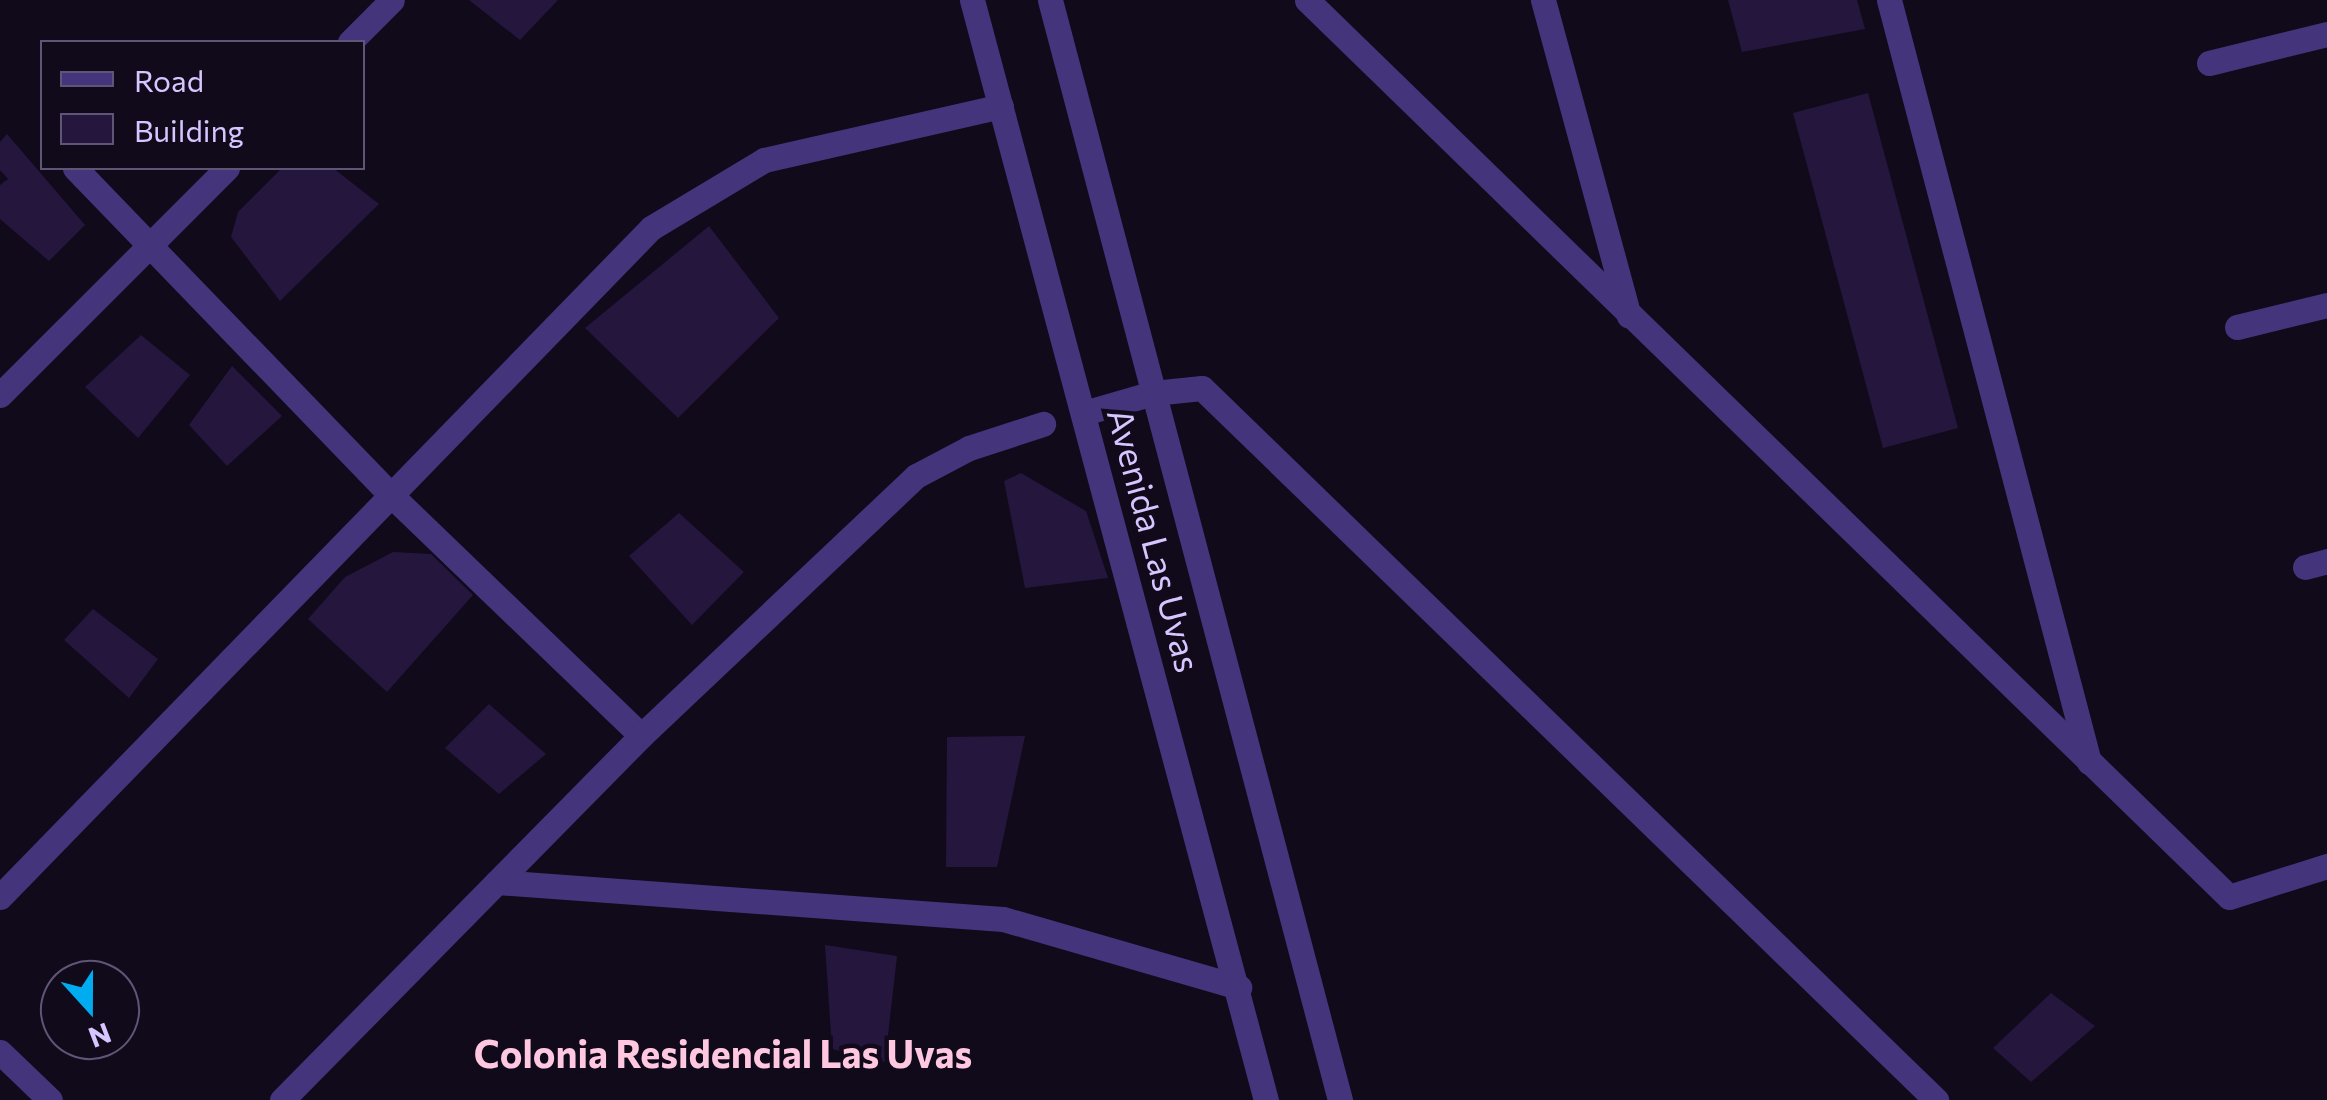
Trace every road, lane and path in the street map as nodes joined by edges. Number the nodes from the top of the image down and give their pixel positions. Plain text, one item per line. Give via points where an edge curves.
1 (392, 0) edge
2 (972, 0) edge
3 (1050, 0) edge
4 (1307, 0) edge
5 (1543, 0) edge
6 (1889, 0) edge
7 (2327, 34) edge
8 (352, 40) edge
9 (2209, 63) dead end
10 (1001, 106) junction
11 (77, 170) edge
12 (225, 170) edge
13 (150, 246) junction
14 (2327, 305) edge
15 (1629, 316) junction
16 (2236, 327) dead end
17 (1154, 393) junction
18 (0, 395) edge
19 (1084, 414) junction
20 (1043, 424) dead end
21 (392, 494) junction
22 (641, 736) junction
23 (2089, 762) junction
24 (2327, 866) edge
25 (497, 882) junction
26 (0, 897) edge
27 (1239, 987) junction
28 (0, 1052) edge
29 (50, 1100) edge
30 (282, 1100) edge
31 (1266, 1100) edge
32 (1340, 1100) edge
33 (1936, 1100) edge

1 - 8 street
2 - 10 street, Avenida Las Uvas
3 - 17 street, Avenida Las Uvas
4 - 15 street
5 - 15 street
6 - 23 street
7 - 9 street
10 - 19 street, Avenida Las Uvas
10 - 21 street via 764,160 652,228
11 - 13 street
12 - 13 street
13 - 18 street
13 - 21 street
14 - 16 street
15 - 23 street
17 - 19 street
17 - 32 street, Avenida Las Uvas
17 - 33 street via 1202,388 1260,440
19 - 27 street, Avenida Las Uvas
20 - 22 street via 969,448 916,476
21 - 22 street
21 - 26 street
22 - 25 street
23 - 24 street via 2229,897
25 - 27 street via 1004,919
25 - 30 street
27 - 31 street, Avenida Las Uvas
28 - 29 street

